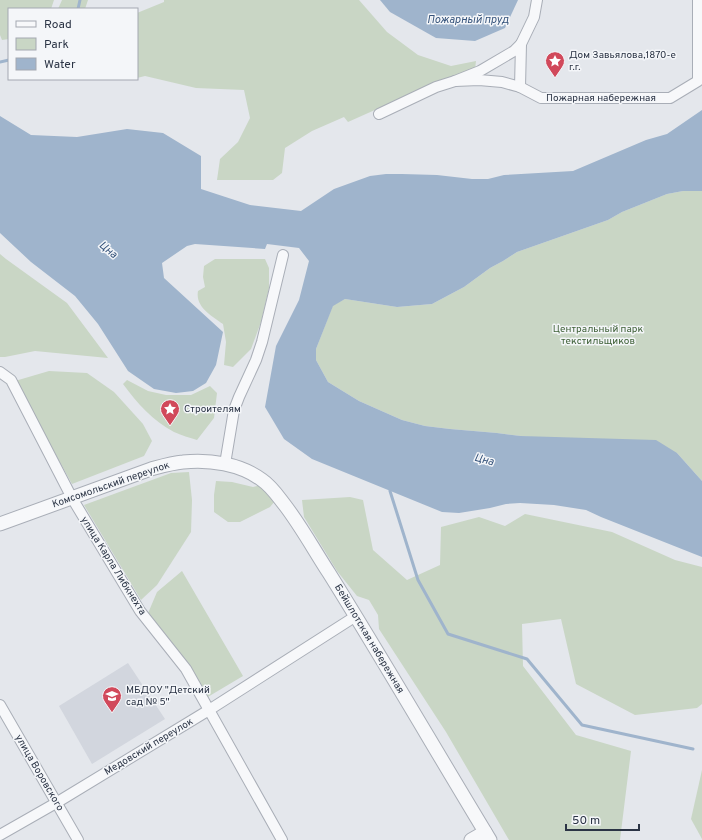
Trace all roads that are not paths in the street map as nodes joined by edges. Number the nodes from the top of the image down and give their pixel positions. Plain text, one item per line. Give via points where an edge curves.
1 (538, 0) edge
2 (698, 0) edge
3 (521, 44) junction
4 (455, 81) junction
5 (520, 87) junction
6 (379, 114) dead end
7 (283, 255) dead end
8 (0, 372) edge
9 (225, 464) junction
10 (72, 498) junction
11 (0, 524) edge
12 (356, 616) junction
13 (0, 705) edge
14 (210, 710) junction
15 (56, 803) junction
16 (0, 835) edge
17 (487, 836) edge
18 (78, 840) edge
19 (282, 840) edge
20 (472, 840) edge

1 - 3 street via 534,17
2 - 5 street, Пожарная набережная via 698,81 670,98 541,98
3 - 4 street, Пожарная набережная via 480,71
3 - 5 street
4 - 5 street, Пожарная набережная via 494,81
4 - 6 street, Пожарная набережная via 436,87
7 - 9 street via 262,342 234,410
8 - 10 street, улица Карла Либкнехта via 12,380
9 - 10 street, Комсомольский переулок via 196,461 165,465
9 - 12 street, Бейшлотская набережная via 249,472 273,490 292,515
10 - 11 street, Комсомольский переулок
10 - 14 street, улица Карла Либкнехта via 140,611 186,668
12 - 14 street, Медовский переулок
12 - 17 street, Бейшлотская набережная
13 - 15 street, улица Воровского
14 - 15 street, Медовский переулок
14 - 19 street, улица Карла Либкнехта
15 - 16 street, Медовский переулок
15 - 18 street, улица Воровского
17 - 20 street

